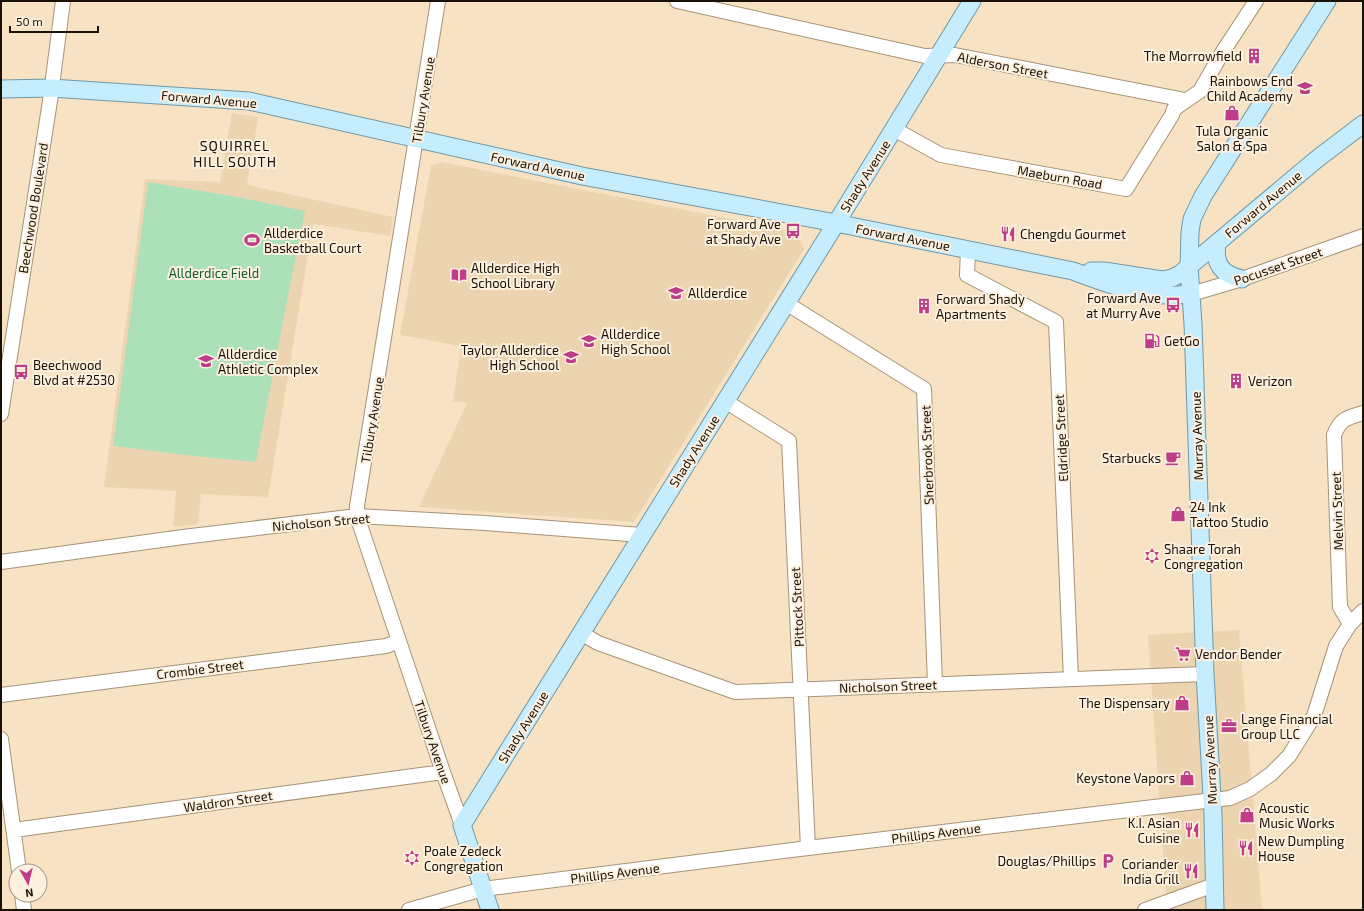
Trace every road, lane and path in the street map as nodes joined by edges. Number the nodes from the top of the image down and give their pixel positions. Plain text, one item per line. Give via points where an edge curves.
1 (63, 1) edge
2 (438, 1) edge
3 (677, 1) edge
4 (972, 1) edge
5 (1256, 1) edge
6 (1327, 1) edge
7 (939, 56) junction
8 (51, 88) junction
9 (1, 90) edge
10 (1185, 100) junction
11 (1363, 124) edge
12 (894, 129) junction
13 (416, 139) junction
14 (836, 224) junction
15 (1363, 236) edge
16 (1217, 243) junction
17 (968, 250) junction
18 (1189, 266) junction
19 (1072, 271) junction
20 (1242, 279) junction
21 (1162, 280) junction
22 (1191, 294) junction
23 (786, 303) junction
24 (725, 401) junction
25 (1363, 413) edge
26 (1, 414) edge
27 (357, 516) junction
28 (642, 535) junction
29 (1, 562) edge
30 (1363, 611) edge
31 (1350, 624) junction
32 (581, 632) junction
33 (399, 641) junction
34 (1205, 674) junction
35 (1071, 679) junction
36 (935, 684) junction
37 (801, 689) junction
38 (1, 695) edge
39 (1, 739) edge
40 (443, 772) junction
41 (1212, 800) junction
42 (462, 825) junction
43 (14, 830) junction
44 (808, 848) junction
45 (18, 863) edge
46 (1214, 884) junction
47 (483, 889) junction
48 (409, 910) edge
49 (490, 910) edge
50 (1145, 910) edge
51 (1215, 910) edge

1 - 8 street, Beechwood Boulevard
2 - 13 street, Tilbury Avenue
3 - 7 street, Alderson Street via 925,56
4 - 7 main road, Shady Avenue
5 - 10 street via 1200,91
6 - 18 main road, Murray Avenue via 1196,207 1190,232
7 - 10 street, Alderson Street via 955,55
7 - 12 main road, Shady Avenue
8 - 9 main road, Forward Avenue
8 - 13 main road, Forward Avenue via 249,101
8 - 26 street, Beechwood Boulevard
10 - 12 street, Maeburn Road via 1174,109 1126,189 941,155
11 - 16 main road, Forward Avenue
12 - 14 main road, Shady Avenue
13 - 14 main road, Forward Avenue via 582,176
13 - 27 street, Tilbury Avenue
14 - 17 main road, Forward Avenue
14 - 23 main road, Shady Avenue
15 - 20 street, Pocusset Street
16 - 18 main road, Forward Avenue
16 - 20 main road via 1216,257 1221,269 1232,277
17 - 19 main road, Forward Avenue
17 - 35 street, Eldridge Street via 967,275 1056,322
18 - 21 main road, Forward Avenue via 1180,274
18 - 22 main road, Murray Avenue
19 - 21 main road, Forward Avenue via 1104,271
19 - 22 main road, Forward Avenue via 1104,283 1147,292
20 - 22 street, Pocusset Street
21 - 22 main road, Forward Avenue
22 - 34 main road, Murray Avenue
23 - 24 main road, Shady Avenue
23 - 36 street, Sherbrook Street via 924,389
24 - 28 main road, Shady Avenue
24 - 37 street, Pittock Street via 789,441
25 - 31 street, Melvin Street via 1344,419 1334,435 1340,607
27 - 28 street, Nicholson Street
27 - 29 street, Nicholson Street
27 - 33 street, Tilbury Avenue
28 - 32 main road, Shady Avenue
30 - 31 street, Phillips Avenue
31 - 41 street, Phillips Avenue via 1336,646 1314,716 1289,756 1271,774 1250,789 1230,798
32 - 37 street, Nicholson Street via 598,643 735,692
32 - 42 main road, Shady Avenue
33 - 38 street, Crombie Street via 386,646
33 - 40 street, Tilbury Avenue
34 - 35 street, Nicholson Street
34 - 41 main road, Murray Avenue
35 - 36 street, Nicholson Street
36 - 37 street, Nicholson Street
37 - 44 street, Pittock Street
39 - 43 street
40 - 42 street, Tilbury Avenue
40 - 43 street, Waldron Street
41 - 44 street, Phillips Avenue
41 - 46 main road, Murray Avenue
42 - 47 main road
43 - 45 street
44 - 47 street, Phillips Avenue
46 - 50 street
46 - 51 main road, Murray Avenue
47 - 48 street, Phillips Avenue
47 - 49 main road

